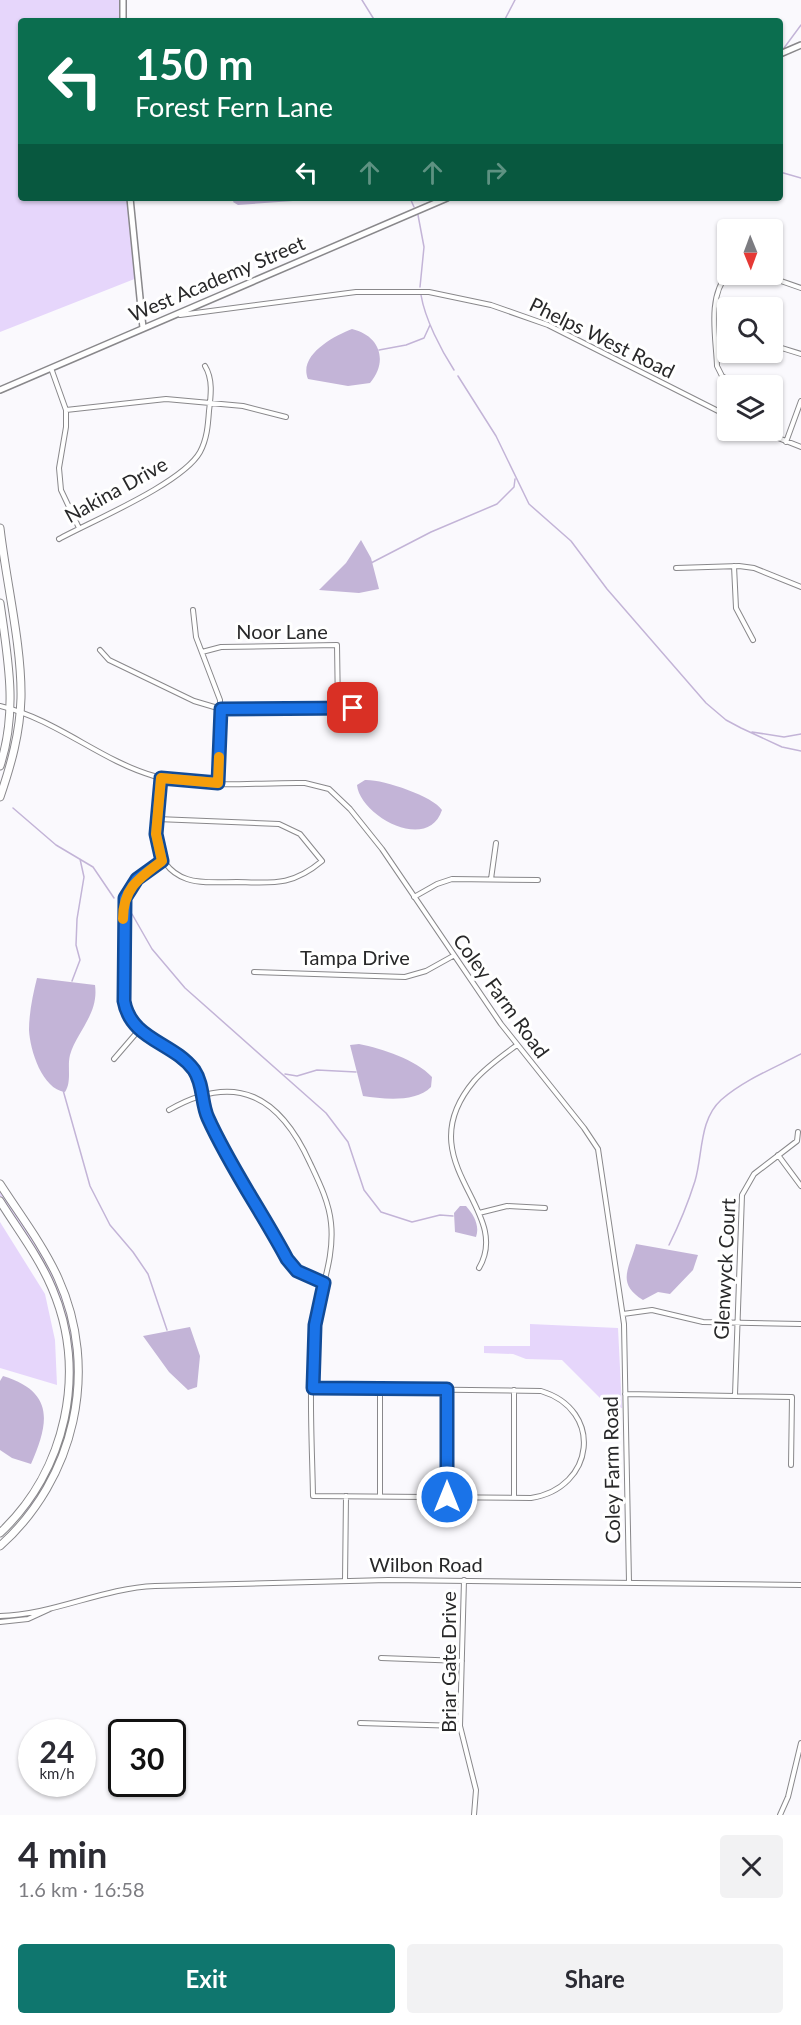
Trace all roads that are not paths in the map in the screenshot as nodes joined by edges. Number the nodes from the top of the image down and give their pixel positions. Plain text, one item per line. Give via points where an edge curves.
1 (123, 0) edge
2 (123, 18) edge
3 (801, 45) edge
4 (783, 53) edge
5 (129, 201) edge
6 (440, 201) edge
7 (783, 282) edge
8 (719, 285) edge
9 (801, 288) edge
10 (173, 315) junction
11 (143, 328) junction
12 (716, 340) joint
13 (783, 348) edge
14 (801, 354) edge
15 (205, 366) dead end
16 (51, 368) junction
17 (722, 375) edge
18 (0, 390) edge
19 (801, 401) edge
20 (210, 403) junction
21 (66, 410) junction
22 (717, 410) edge
23 (286, 417) dead end
24 (783, 441) edge
25 (786, 442) junction
26 (801, 447) edge
27 (0, 528) edge
28 (79, 528) junction
29 (58, 539) dead end
30 (734, 566) junction
31 (676, 568) dead end
32 (801, 587) edge
33 (0, 603) edge
34 (193, 610) dead end
35 (753, 640) dead end
36 (100, 650) dead end
37 (201, 652) junction
38 (0, 706) edge
39 (369, 708) dead end
40 (11, 709) junction
41 (221, 709) junction
42 (338, 709) junction
43 (20, 712) junction
44 (0, 766) edge
45 (161, 778) junction
46 (218, 783) junction
47 (0, 797) edge
48 (157, 819) junction
49 (496, 843) dead end
50 (162, 861) junction
51 (491, 879) junction
52 (538, 880) dead end
53 (414, 897) junction
54 (453, 956) junction
55 (254, 972) dead end
56 (139, 1030) junction
57 (517, 1046) junction
58 (114, 1059) dead end
59 (203, 1094) junction
60 (169, 1110) dead end
61 (798, 1132) dead end
62 (778, 1155) junction
63 (0, 1184) edge
64 (801, 1186) edge
65 (0, 1202) edge
66 (545, 1208) dead end
67 (479, 1214) junction
68 (479, 1268) dead end
69 (324, 1283) junction
70 (622, 1314) junction
71 (801, 1319) edge
72 (736, 1323) junction
73 (801, 1324) edge
74 (313, 1388) junction
75 (380, 1389) junction
76 (447, 1389) junction
77 (514, 1390) junction
78 (625, 1394) junction
79 (735, 1395) junction
80 (791, 1465) dead end
81 (346, 1496) junction
82 (380, 1497) junction
83 (447, 1497) junction
84 (514, 1498) junction
85 (0, 1533) edge
86 (0, 1546) edge
87 (464, 1580) junction
88 (345, 1581) junction
89 (629, 1582) junction
90 (801, 1585) edge
91 (53, 1607) junction
92 (0, 1616) edge
93 (0, 1622) edge
94 (381, 1658) dead end
95 (462, 1661) junction
96 (360, 1723) dead end
97 (460, 1726) junction
98 (801, 1743) edge
99 (474, 1815) edge
100 (780, 1815) edge

1 - 2 main road
3 - 4 main road
5 - 11 main road
6 - 10 main road, West Academy Street
7 - 9 street
8 - 12 street
10 - 11 main road, West Academy Street
10 - 22 street, Phelps West Road via 356,292 429,292 491,305 547,324
11 - 16 main road, West Academy Street
12 - 17 street via 717,366
13 - 14 street
15 - 20 street, Nakina Drive via 210,375
16 - 18 main road, West Academy Street
16 - 21 street
19 - 25 street
20 - 21 street via 166,399
20 - 23 street via 243,406
20 - 28 street, Nakina Drive via 200,452 186,468
21 - 28 street via 59,479
24 - 25 street
25 - 26 street
27 - 43 highway via 20,669
28 - 29 street, Nakina Drive
30 - 31 street
30 - 32 street via 754,568
30 - 35 street via 736,608
33 - 40 highway via 10,669
34 - 37 street
36 - 41 street via 109,660 194,701
37 - 41 street
37 - 42 street, Noor Lane via 221,647 337,645
38 - 40 street, Coley Farm Road
39 - 42 street
40 - 43 street, Coley Farm Road
40 - 44 highway
41 - 42 street
41 - 46 street
43 - 45 street, Coley Farm Road via 63,730 131,768
43 - 47 highway via 13,756
45 - 46 street, Coley Farm Road
45 - 48 street
46 - 53 street, Coley Farm Road via 305,783 329,789 367,830
48 - 50 street
48 - 50 street via 279,824 300,834 322,861 300,877 276,883 193,880 177,874
49 - 51 street
50 - 56 street via 132,884 123,903 124,1001
51 - 52 street
51 - 53 street via 447,880
53 - 54 street, Coley Farm Road
54 - 55 street, Tampa Drive via 405,977
54 - 57 street, Coley Farm Road
56 - 58 street
56 - 59 street via 191,1066
57 - 67 street via 474,1081 451,1131 452,1155
57 - 70 street, Coley Farm Road via 598,1149
59 - 60 street
59 - 69 street via 210,1122 287,1259 297,1271
59 - 69 street via 225,1092 254,1098 272,1107 293,1129 330,1214 332,1249
61 - 62 street, Glenwyck Court via 797,1141
62 - 64 street
62 - 72 street, Glenwyck Court via 754,1174 742,1195
63 - 86 highway via 48,1259 62,1289 75,1332 79,1375 71,1430 58,1469 28,1517
65 - 85 highway via 52,1288 65,1331 69,1375 64,1419 50,1462 30,1499
66 - 67 street via 507,1206
67 - 68 street via 486,1250
69 - 74 street via 315,1325
70 - 72 street via 652,1310 704,1322
70 - 78 street, Coley Farm Road
71 - 73 street
72 - 73 street
72 - 79 street, Glenwyck Court
74 - 75 street
74 - 81 street via 313,1496
75 - 76 street
75 - 82 street
76 - 77 street
76 - 83 street
77 - 84 street
77 - 84 street via 541,1391 563,1401 579,1420 584,1442 581,1462 566,1484 541,1496
78 - 79 street
78 - 89 street, Coley Farm Road
79 - 80 street via 792,1397
81 - 82 street
81 - 88 street
82 - 83 street
83 - 84 street
87 - 88 street, Wilbon Road
87 - 89 street, Wilbon Road
87 - 95 street, Briar Gate Drive
88 - 91 street, Wilbon Road via 135,1587
89 - 90 street, Wilbon Road
91 - 92 street, Wilbon Road
91 - 93 street, Wilbon Road via 28,1618
94 - 95 street
95 - 97 street, Briar Gate Drive
96 - 97 street
97 - 99 street, Briar Gate Drive via 476,1790
98 - 100 street via 789,1797

